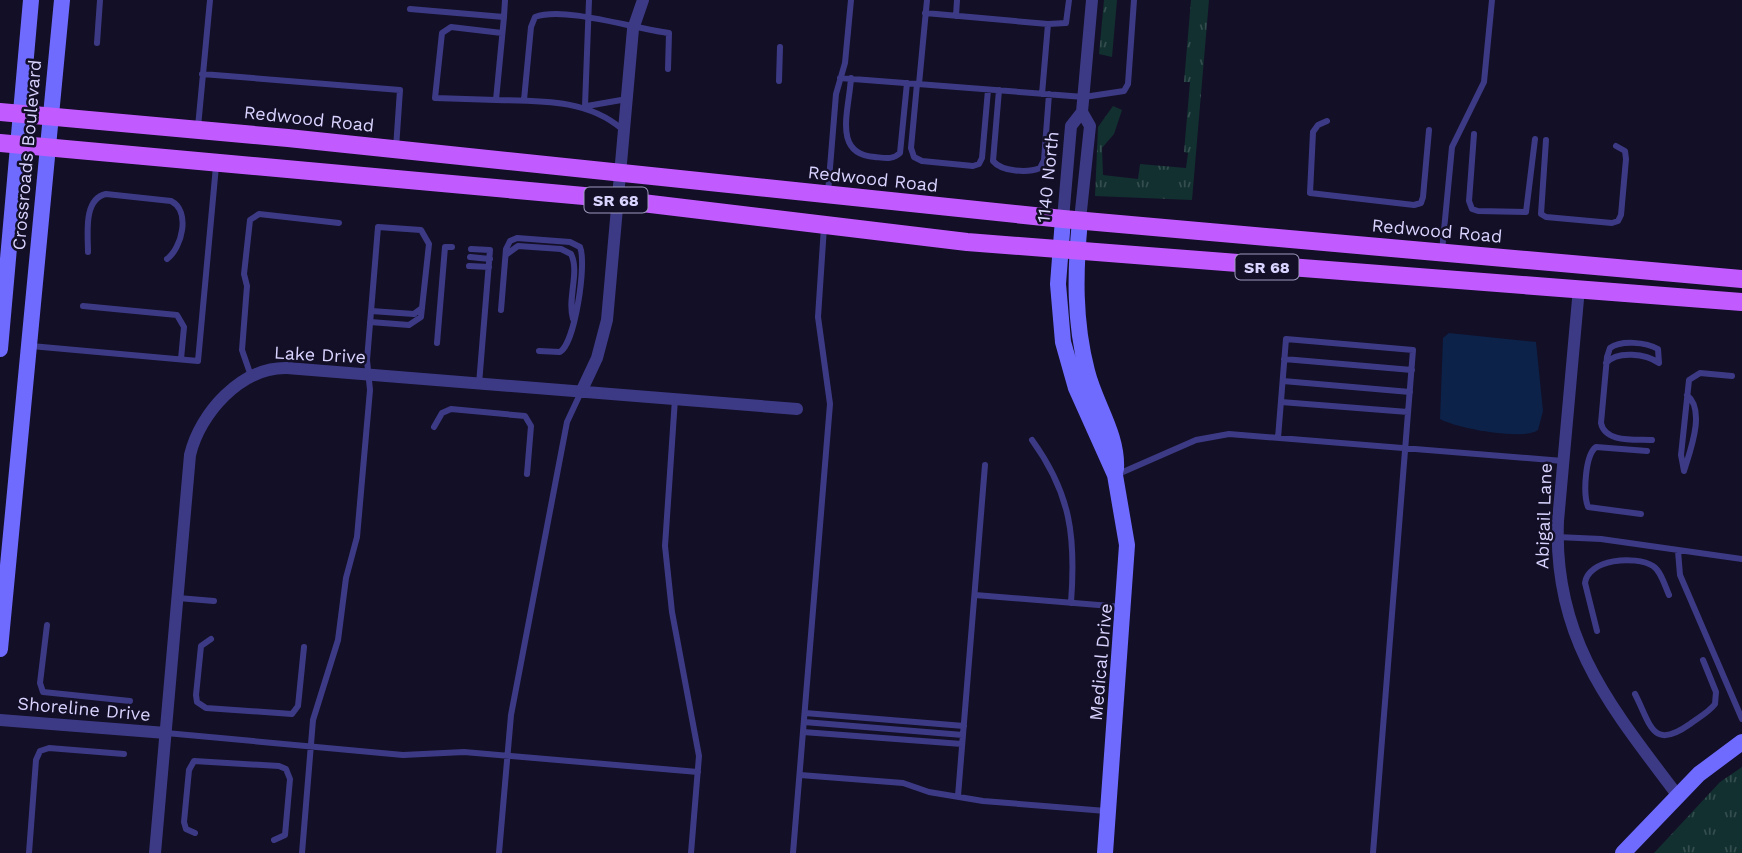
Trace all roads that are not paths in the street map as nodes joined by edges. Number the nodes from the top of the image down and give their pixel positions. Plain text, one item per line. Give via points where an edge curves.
1 (31, 0) edge
2 (62, 0) edge
3 (100, 0) edge
4 (210, 0) edge
5 (505, 0) edge
6 (589, 0) edge
7 (643, 0) edge
8 (851, 0) edge
9 (927, 0) edge
10 (957, 0) edge
11 (1069, 0) edge
12 (1092, 0) edge
13 (1134, 0) edge
14 (1492, 0) edge
15 (410, 9) dead end
16 (925, 13) junction
17 (956, 16) junction
18 (503, 17) junction
19 (588, 17) junction
20 (1048, 24) junction
21 (633, 29) junction
22 (502, 33) junction
23 (97, 43) dead end
24 (780, 47) dead end
25 (668, 69) dead end
26 (202, 74) junction
27 (840, 78) junction
28 (851, 78) junction
29 (779, 81) dead end
30 (906, 83) junction
31 (918, 84) junction
32 (988, 90) junction
33 (999, 90) junction
34 (1046, 94) junction
35 (1084, 97) junction
36 (627, 99) junction
37 (496, 100) junction
38 (524, 100) junction
39 (585, 106) junction
40 (0, 112) edge
41 (1082, 112) junction
42 (19, 114) junction
43 (50, 116) junction
44 (1327, 121) dead end
45 (197, 129) junction
46 (1429, 130) dead end
47 (624, 131) junction
48 (1474, 134) dead end
49 (1535, 139) dead end
50 (1546, 140) dead end
51 (8, 144) edge
52 (1616, 146) dead end
53 (47, 147) junction
54 (396, 149) junction
55 (216, 162) junction
56 (620, 173) junction
57 (828, 195) junction
58 (618, 200) junction
59 (1071, 219) junction
60 (340, 223) dead end
61 (824, 225) junction
62 (452, 247) dead end
63 (471, 249) dead end
64 (1068, 250) junction
65 (88, 252) dead end
66 (1441, 253) junction
67 (506, 256) junction
68 (470, 257) dead end
69 (167, 259) dead end
70 (490, 259) junction
71 (469, 266) dead end
72 (489, 267) junction
73 (1742, 279) edge
74 (1579, 288) junction
75 (1742, 302) edge
76 (83, 306) dead end
77 (423, 306) junction
78 (501, 310) dead end
79 (371, 311) junction
80 (573, 318) junction
81 (370, 322) junction
82 (437, 343) dead end
83 (29, 346) junction
84 (0, 348) edge
85 (539, 351) dead end
86 (181, 359) junction
87 (1284, 359) junction
88 (1606, 363) junction
89 (1412, 370) junction
90 (369, 375) junction
91 (251, 376) junction
92 (1732, 376) dead end
93 (1283, 381) junction
94 (479, 384) junction
95 (581, 392) junction
96 (1410, 392) junction
97 (676, 399) junction
98 (1281, 402) junction
99 (797, 409) dead end
100 (1408, 412) junction
101 (434, 427) dead end
102 (1278, 438) junction
103 (1032, 440) dead end
104 (1652, 440) dead end
105 (1405, 449) junction
106 (1647, 451) dead end
107 (1563, 461) junction
108 (985, 465) dead end
109 (1684, 471) dead end
110 (527, 474) dead end
111 (1115, 475) junction
112 (1641, 514) dead end
113 (1557, 537) junction
114 (1678, 551) junction
115 (1742, 559) edge
116 (975, 595) junction
117 (1669, 595) dead end
118 (177, 598) junction
119 (214, 601) dead end
120 (1071, 603) junction
121 (1125, 607) junction
122 (47, 625) dead end
123 (1597, 631) dead end
124 (211, 639) dead end
125 (304, 647) dead end
126 (0, 649) edge
127 (1703, 660) dead end
128 (1635, 694) dead end
129 (130, 701) dead end
130 (805, 713) junction
131 (1742, 719) edge
132 (0, 720) edge
133 (804, 722) junction
134 (964, 726) junction
135 (803, 732) junction
136 (166, 733) junction
137 (963, 735) junction
138 (1742, 742) edge
139 (962, 744) junction
140 (311, 746) junction
141 (124, 754) dead end
142 (507, 756) junction
143 (698, 772) junction
144 (800, 775) junction
145 (958, 796) junction
146 (1678, 796) junction
147 (1108, 811) junction
148 (195, 833) dead end
149 (274, 840) dead end
150 (29, 853) edge
151 (155, 853) edge
152 (302, 853) edge
153 (499, 853) edge
154 (691, 853) edge
155 (793, 853) edge
156 (1105, 853) edge
157 (1373, 853) edge
158 (1623, 853) edge

1 - 42 main road, Crossroads Boulevard
2 - 43 main road, Crossroads Boulevard
3 - 23 lane
4 - 26 lane
5 - 18 lane
6 - 19 lane
7 - 21 street
8 - 27 lane
9 - 16 lane
10 - 17 lane
11 - 20 lane via 1066,23
12 - 35 street, 1140 North
13 - 35 lane via 1127,88
14 - 66 lane via 1484,82 1452,147
15 - 18 lane
16 - 17 lane
16 - 31 lane
17 - 20 lane
18 - 22 lane
19 - 21 lane
19 - 38 lane via 545,13 535,17
19 - 39 lane
20 - 34 lane
21 - 25 lane via 669,33
21 - 36 street
22 - 37 lane
22 - 37 lane via 451,27 442,33 435,98
24 - 29 lane
26 - 45 lane
26 - 54 lane via 400,90
27 - 28 lane
27 - 57 lane
28 - 30 lane
28 - 30 lane via 847,142 853,152 864,156 890,158 900,153
30 - 31 lane
31 - 32 lane
31 - 32 lane via 914,157 973,166 982,158
32 - 33 lane
33 - 34 lane
33 - 34 lane via 993,161 1012,169 1036,170 1042,165
34 - 35 lane
35 - 41 street, 1140 North
36 - 39 lane
36 - 47 street
37 - 38 lane
38 - 39 lane
39 - 47 lane
40 - 42 main road, Redwood Road / SR 68
41 - 59 street, 1140 North via 1071,126
41 - 59 street, 1140 North via 1090,126
42 - 43 main road, Redwood Road / SR 68
42 - 51 main road, Crossroads Boulevard
43 - 45 main road, Redwood Road / SR 68
43 - 53 main road, Crossroads Boulevard
44 - 46 lane via 1313,132 1308,186 1317,197 1421,203
45 - 54 main road, Redwood Road / SR 68
47 - 56 street
48 - 49 lane via 1469,201 1478,211 1526,212
50 - 52 lane via 1540,211 1543,216 1560,219 1612,223 1620,219 1626,155
51 - 53 main road, SR 68
51 - 84 main road, Crossroads Boulevard
53 - 55 main road, SR 68
53 - 83 main road, Crossroads Boulevard
54 - 56 main road, Redwood Road / SR 68
55 - 58 main road, SR 68
55 - 86 lane via 198,361
56 - 57 main road, Redwood Road / SR 68
56 - 58 street
57 - 59 main road, Redwood Road / SR 68
58 - 61 main road, SR 68
58 - 95 street via 607,320 597,358
59 - 64 main road, 1140 North
59 - 66 main road, Redwood Road / SR 68
60 - 91 lane via 252,217 244,274 242,350
61 - 64 main road, SR 68
61 - 130 lane via 818,317 830,404
62 - 82 lane via 445,247 448,255
63 - 70 lane via 490,250
64 - 74 main road, SR 68
64 - 111 main road, Medical Drive via 1080,341 1114,445
65 - 69 lane via 91,206 106,194 178,205 182,214 179,242
66 - 73 main road, Redwood Road / SR 68
67 - 78 lane
67 - 80 lane via 518,246 561,249 570,254 574,262
67 - 80 lane via 508,243 517,237 577,244 582,256
68 - 70 lane
70 - 72 lane
71 - 72 lane
72 - 94 lane
74 - 75 main road, SR 68
74 - 107 street, Abigail Lane
76 - 86 lane via 177,315 184,327
77 - 79 lane via 414,314
77 - 79 lane via 427,236 417,229 378,227
77 - 81 lane via 421,317 412,325
79 - 81 lane
80 - 85 lane via 564,351
81 - 90 lane
83 - 86 lane
83 - 126 main road, Crossroads Boulevard
87 - 89 lane
87 - 89 lane via 1286,339 1413,350
87 - 93 lane
88 - 88 lane via 1618,355 1659,363 1660,352 1655,347 1619,343 1610,348
88 - 104 lane via 1602,430 1611,437
89 - 96 lane
90 - 91 street, Lake Drive via 277,368
90 - 94 street, Lake Drive
90 - 140 lane via 356,545
91 - 118 street, Lake Drive via 212,410 192,444
92 - 109 lane via 1697,373 1689,380 1687,395 1696,407
93 - 96 lane
93 - 98 lane
94 - 95 street, Lake Drive
95 - 97 street, Lake Drive
95 - 142 lane via 565,433 514,697
96 - 100 lane
97 - 99 street, Lake Drive
97 - 143 lane via 665,546
98 - 100 lane
98 - 102 lane
100 - 105 lane
101 - 110 lane via 442,413 451,409 525,416 531,426
102 - 105 lane
102 - 111 lane via 1228,434 1206,438
103 - 120 lane via 1052,470 1068,511 1073,542
105 - 107 lane
105 - 157 lane
106 - 112 lane via 1597,447 1589,457 1588,507
107 - 113 street, Abigail Lane
108 - 116 lane
111 - 121 main road, Medical Drive via 1127,545
113 - 114 lane
113 - 146 street, Abigail Lane via 1563,600 1582,658 1614,712
114 - 115 lane
114 - 131 lane via 1680,575
116 - 120 lane
116 - 134 lane
117 - 123 lane via 1651,565 1619,558 1591,571 1586,583
118 - 119 lane
118 - 136 street, Lake Drive
120 - 121 lane
121 - 147 main road, Medical Drive
122 - 129 lane via 40,683 43,692
124 - 125 lane via 201,646 196,698 202,707 219,709 295,712
127 - 128 lane via 1716,692 1715,704 1674,736 1656,732
130 - 133 lane
130 - 134 lane
132 - 136 street, Shoreline Drive
133 - 135 lane
133 - 137 lane
134 - 137 lane
135 - 139 lane
135 - 144 lane
136 - 140 lane
136 - 151 street, Lake Drive
137 - 139 lane
138 - 146 main road
139 - 145 lane
140 - 142 lane via 403,755
140 - 152 lane
141 - 150 lane via 40,751
142 - 143 lane
142 - 153 lane
143 - 154 lane
144 - 145 lane via 903,783
144 - 155 lane
145 - 147 lane
146 - 158 main road
147 - 156 main road, Medical Drive
148 - 149 lane via 186,829 184,822 191,763 279,766 290,779 285,835

